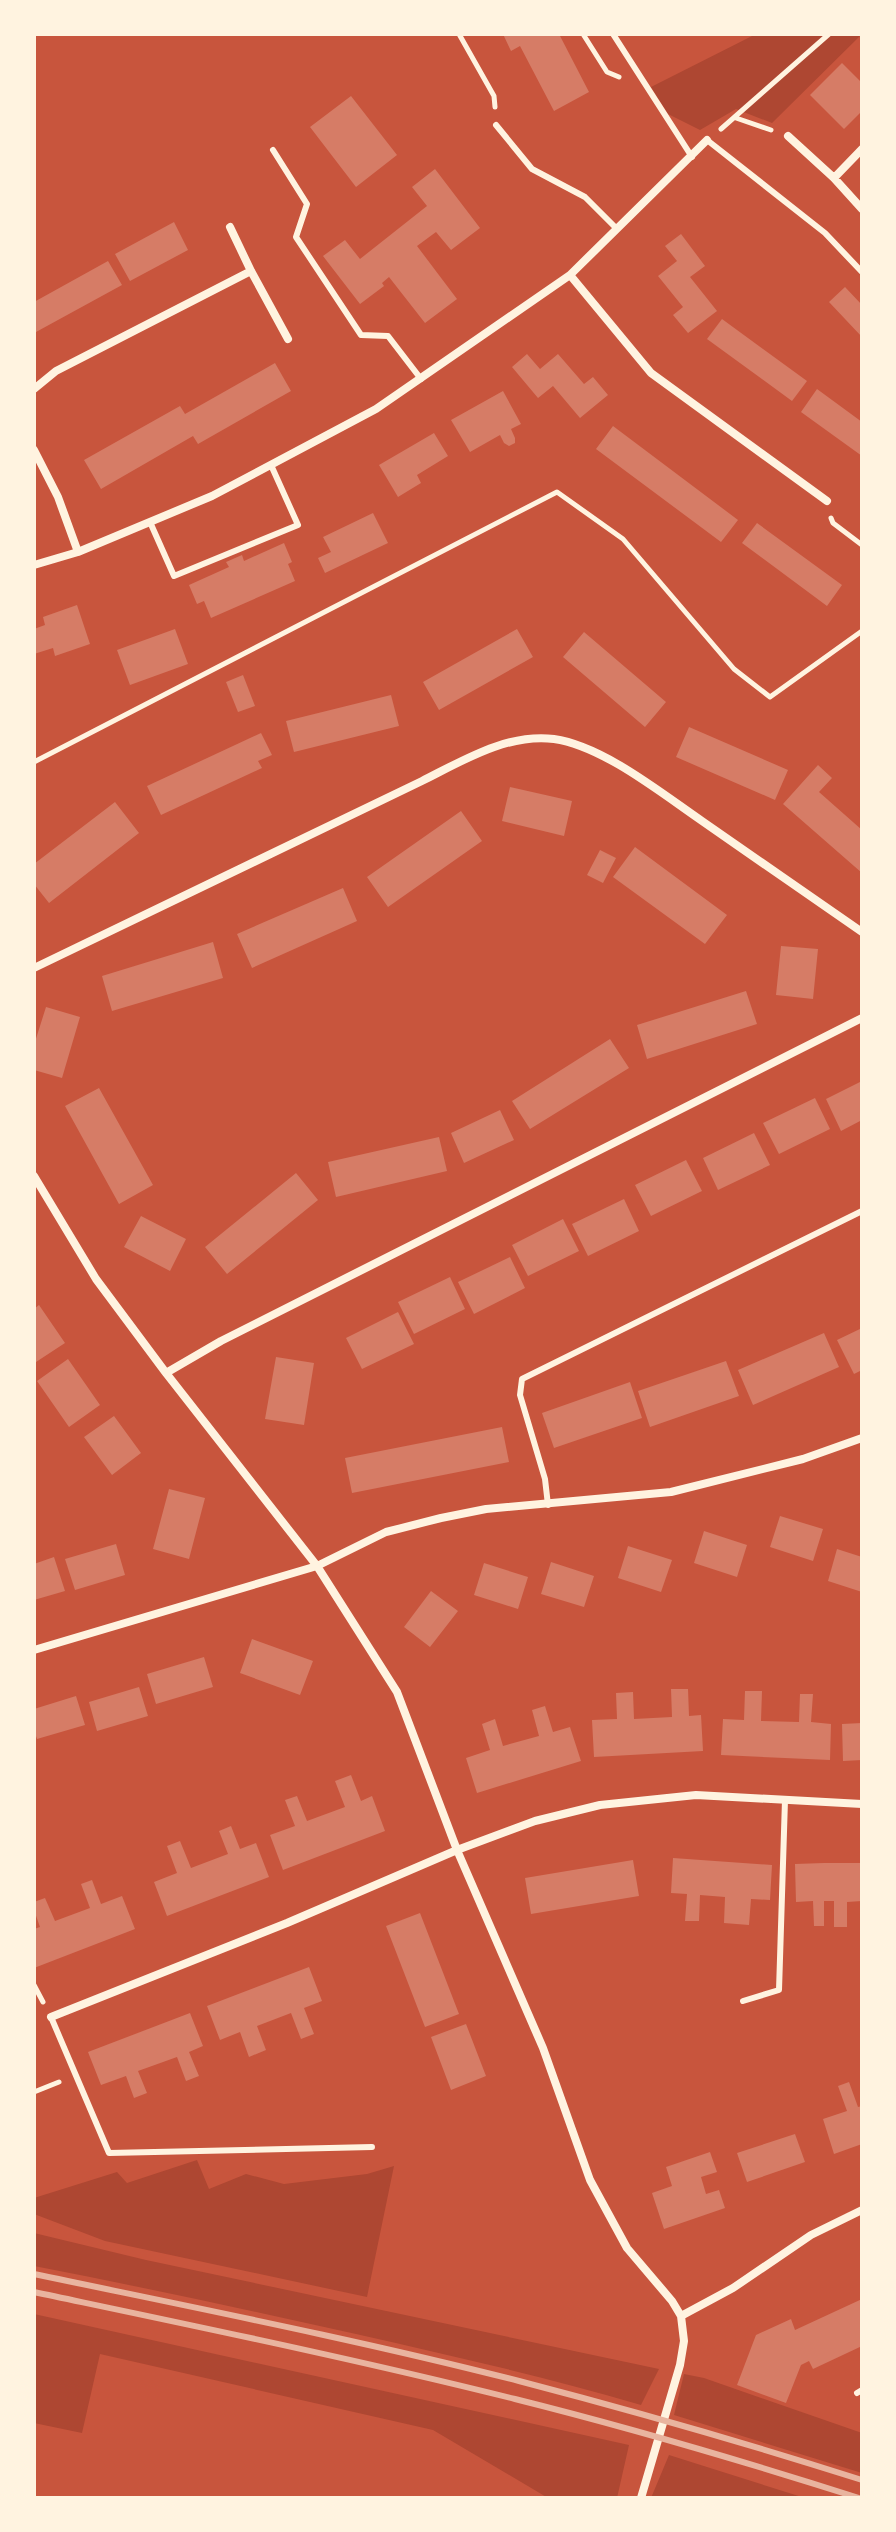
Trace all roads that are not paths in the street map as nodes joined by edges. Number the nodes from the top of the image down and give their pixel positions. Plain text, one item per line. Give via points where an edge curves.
1 (613, 34) edge
2 (496, 125) road end
3 (788, 136) road end
4 (707, 140) joint
5 (862, 149) edge
6 (273, 150) dead end
7 (692, 157) junction
8 (834, 178) junction
9 (862, 209) edge
10 (230, 227) dead end
11 (617, 229) junction
12 (251, 271) junction
13 (862, 272) edge
14 (570, 275) junction
15 (288, 339) dead end
16 (421, 379) junction
17 (34, 389) edge
18 (34, 450) edge
19 (271, 465) junction
20 (827, 501) road end
21 (150, 522) junction
22 (78, 552) junction
23 (34, 565) edge
24 (862, 932) edge
25 (34, 968) edge
26 (862, 1018) edge
27 (34, 1176) edge
28 (862, 1211) edge
29 (166, 1373) junction
30 (862, 1438) edge
31 (548, 1505) junction
32 (317, 1566) junction
33 (34, 1650) edge
34 (785, 1800) junction
35 (862, 1804) edge
36 (457, 1850) junction
37 (743, 2001) dead end
38 (51, 2017) joint
39 (372, 2147) dead end
40 (862, 2210) edge
41 (681, 2316) junction
42 (641, 2498) edge

1 - 7 lane
2 - 11 lane via 532,169 585,197
3 - 8 street
4 - 7 street
4 - 13 lane via 825,233
5 - 8 street
6 - 16 lane via 307,204 296,237 361,335 388,336
7 - 11 street
8 - 9 street
10 - 12 street
11 - 14 street
12 - 15 street
12 - 17 street via 56,371
14 - 16 street
14 - 20 street via 651,373
16 - 19 street
18 - 22 street
19 - 21 street
19 - 21 lane via 298,525 174,576
21 - 22 street
22 - 23 street
24 - 25 street via 636,776 593,752 554,739 516,741 472,755
26 - 29 street
27 - 29 street via 96,1279
28 - 31 lane via 522,1379 520,1395
29 - 32 street
30 - 31 street via 803,1459 671,1492
31 - 32 street via 486,1509 386,1532
32 - 33 street
32 - 36 street via 397,1692
34 - 35 street
34 - 36 street via 696,1795 600,1805 535,1821
34 - 37 lane via 779,1990
36 - 38 street
36 - 41 street via 543,2048 590,2180 627,2248
38 - 39 lane via 109,2153
40 - 41 street via 811,2235
41 - 42 street via 680,2365

